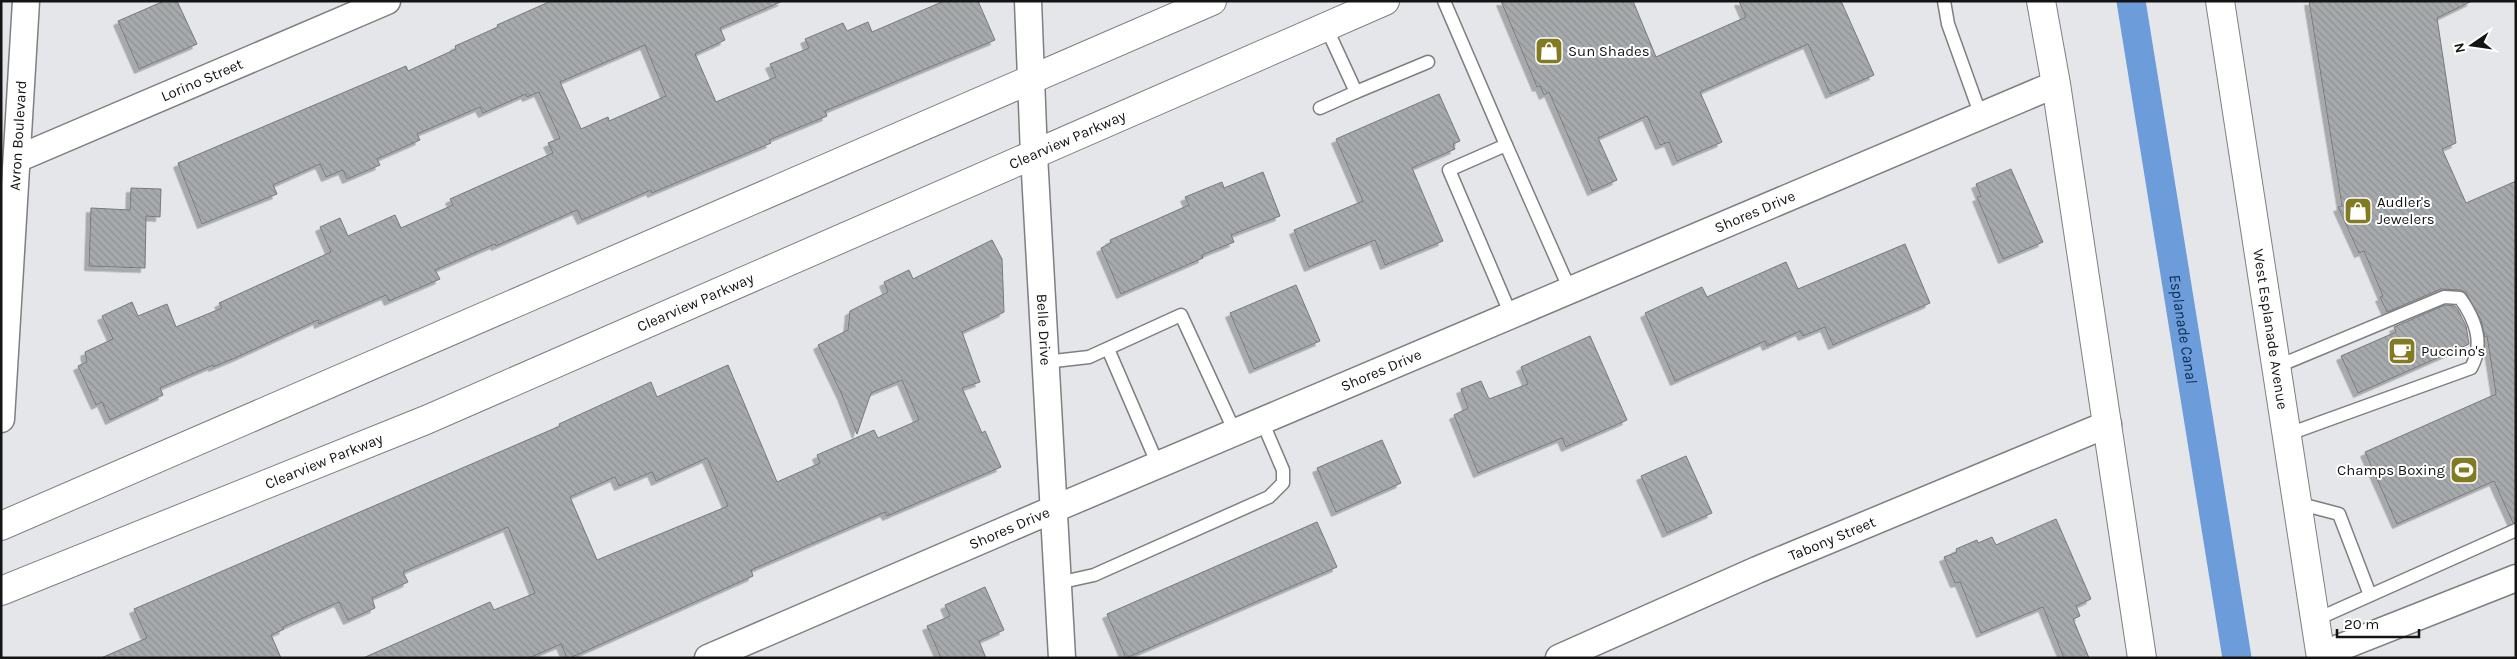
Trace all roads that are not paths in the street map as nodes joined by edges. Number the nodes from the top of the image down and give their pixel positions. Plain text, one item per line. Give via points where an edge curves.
1 (26, 1) edge
2 (387, 1) edge
3 (1028, 1) edge
4 (1212, 1) edge
5 (1385, 1) edge
6 (1444, 1) edge
7 (1944, 1) edge
8 (2041, 1) edge
9 (2220, 1) edge
10 (1326, 27) junction
11 (1428, 62) dead end
12 (1031, 81) junction
13 (2056, 84) junction
14 (1356, 92) junction
15 (1320, 108) dead end
16 (1981, 116) junction
17 (1506, 145) junction
18 (1034, 155) junction
19 (17, 159) junction
20 (1570, 290) junction
21 (1511, 315) junction
22 (1108, 349) junction
23 (1046, 362) junction
24 (2276, 367) junction
25 (1, 419) edge
26 (1262, 420) junction
27 (2108, 424) junction
28 (1236, 432) junction
29 (2286, 435) junction
30 (1158, 465) junction
31 (2297, 503) junction
32 (1054, 508) junction
33 (1, 526) edge
34 (2516, 530) edge
35 (2516, 578) edge
36 (1058, 583) junction
37 (1, 591) edge
38 (2370, 595) junction
39 (2315, 620) junction
40 (2321, 657) edge
41 (708, 658) edge
42 (1062, 658) edge
43 (1558, 658) edge
44 (2142, 658) edge

1 - 19 street, Avron Boulevard
2 - 19 street, Lorino Street
3 - 12 street, Belle Drive
4 - 12 street
5 - 10 street, Clearview Parkway
6 - 17 lane
7 - 16 lane via 1948,24
8 - 13 street
9 - 24 street, West Esplanade Avenue
10 - 14 lane
10 - 18 street, Clearview Parkway
11 - 14 lane
12 - 18 street, Belle Drive
12 - 33 street
13 - 16 street, Shores Drive
13 - 27 street
14 - 15 lane
16 - 20 street, Shores Drive
17 - 20 lane
17 - 21 lane via 1449,170
18 - 23 street, Belle Drive
18 - 37 street, Clearview Parkway via 426,420
19 - 25 street, Avron Boulevard
20 - 21 street, Shores Drive
21 - 26 street, Shores Drive
22 - 23 lane via 1089,357
22 - 28 lane via 1181,315
22 - 30 lane
23 - 32 street, Belle Drive
24 - 29 street, West Esplanade Avenue
24 - 29 lane via 2444,297 2460,298 2472,316 2478,338 2476,359 2471,368
26 - 28 street, Shores Drive
26 - 36 lane via 1283,470 1283,482 1269,497 1094,575
27 - 43 street, Tabony Street via 1757,570
27 - 44 street
28 - 30 street, Shores Drive
29 - 31 street, West Esplanade Avenue
30 - 32 street, Shores Drive
31 - 38 lane via 2339,514
31 - 39 street, West Esplanade Avenue
32 - 36 street, Belle Drive
32 - 41 street, Shores Drive
34 - 38 lane
35 - 40 street
36 - 42 street, Belle Drive
38 - 39 lane
39 - 40 street, West Esplanade Avenue

